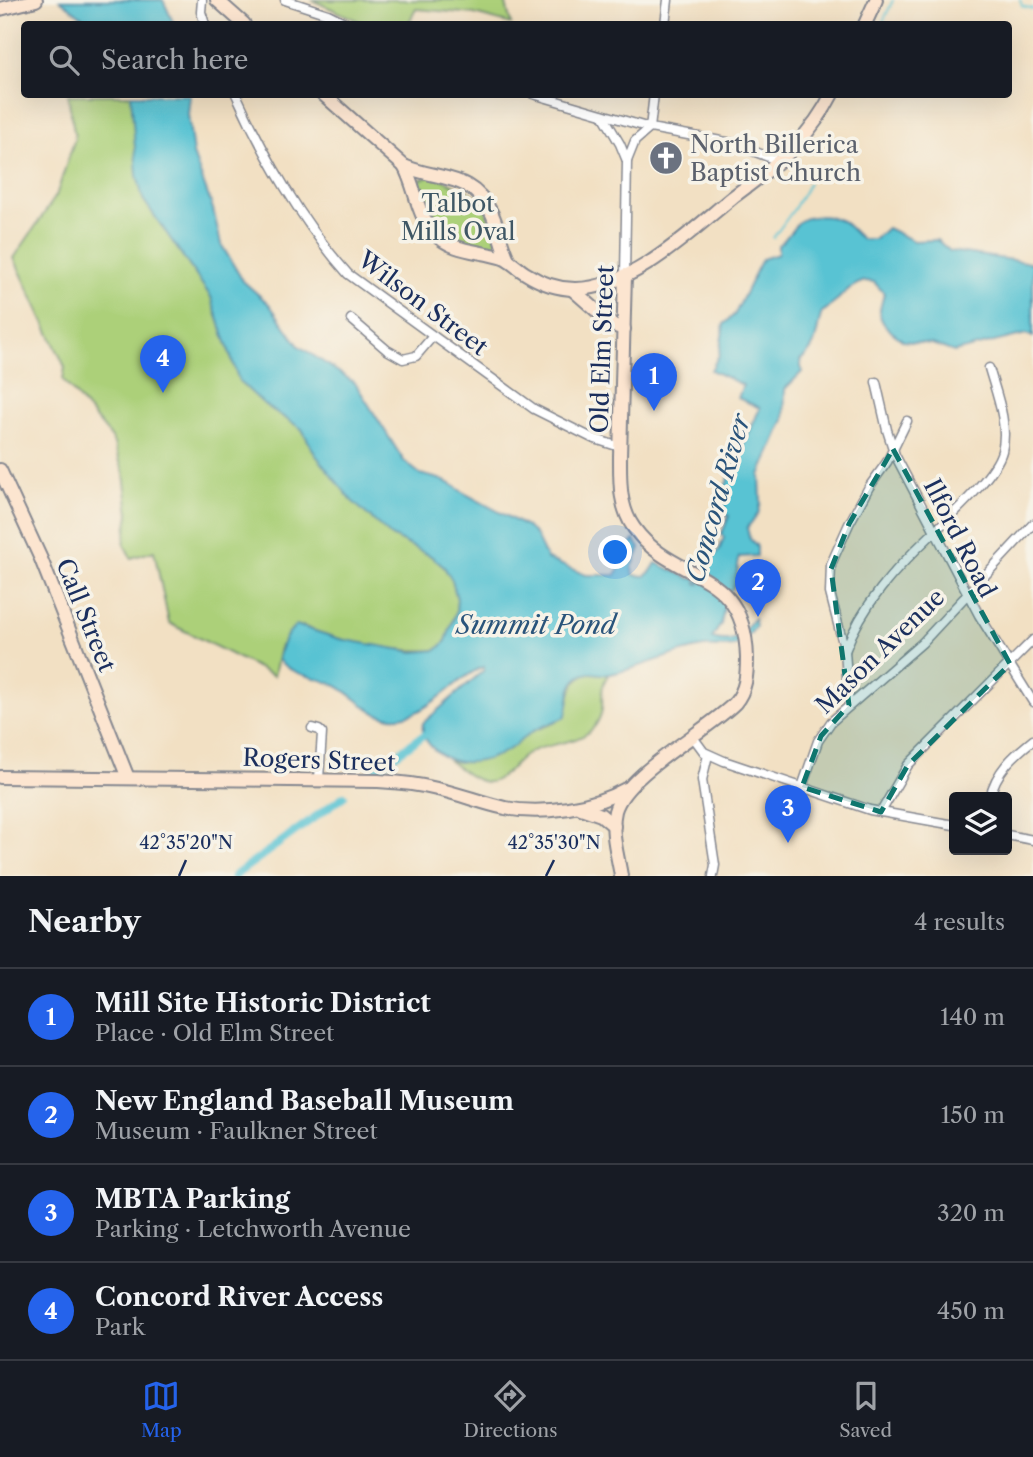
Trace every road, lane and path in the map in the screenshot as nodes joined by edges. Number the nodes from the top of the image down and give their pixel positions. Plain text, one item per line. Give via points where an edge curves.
1 (36, 0) edge
2 (202, 0) edge
3 (217, 0) edge
4 (285, 0) edge
5 (668, 0) edge
6 (876, 0) edge
7 (0, 9) edge
8 (204, 21) edge
9 (241, 21) edge
10 (342, 21) edge
11 (664, 21) edge
12 (866, 21) edge
13 (238, 98) edge
14 (328, 98) edge
15 (546, 98) edge
16 (654, 98) edge
17 (830, 98) edge
18 (603, 115) junction
19 (650, 128) junction
20 (626, 161) junction
21 (779, 161) junction
22 (404, 166) junction
23 (509, 261) junction
24 (625, 275) junction
25 (572, 289) junction
26 (351, 319) dead end
27 (624, 330) junction
28 (433, 336) junction
29 (989, 368) dead end
30 (876, 382) dead end
31 (907, 421) dead end
32 (620, 447) junction
33 (893, 449) junction
34 (0, 470) edge
35 (1033, 524) edge
36 (934, 532) junction
37 (967, 594) junction
38 (1033, 640) edge
39 (845, 651) junction
40 (1010, 664) junction
41 (1033, 702) edge
42 (849, 705) junction
43 (312, 728) dead end
44 (693, 737) junction
45 (1033, 740) edge
46 (708, 755) junction
47 (0, 777) edge
48 (128, 778) junction
49 (318, 779) junction
50 (802, 787) junction
51 (629, 788) junction
52 (992, 792) edge
53 (577, 807) junction
54 (881, 812) junction
55 (949, 824) edge
56 (614, 826) junction
57 (1012, 836) edge
58 (1033, 840) edge
59 (621, 876) edge
60 (713, 876) edge

1 - 7 main road
2 - 8 street
3 - 9 main road
4 - 10 street
5 - 11 street
6 - 12 main road
13 - 28 street, Wilson Street via 277,172 328,252 348,274
14 - 22 main road
15 - 18 street
16 - 19 street
17 - 21 main road via 815,124
18 - 19 street
18 - 20 street
19 - 20 street via 635,141
19 - 21 street via 732,143
20 - 24 street, Old Elm Street
21 - 24 main road via 671,247
22 - 23 main road via 452,178 475,192 492,214
22 - 23 main road via 420,210 436,235 454,247
23 - 25 main road via 542,282
24 - 25 main road
24 - 27 main road, Old Elm Street
25 - 27 main road
26 - 28 street via 403,359 416,356
27 - 32 main road, Old Elm Street
28 - 32 street, Wilson Street via 534,409 585,436
29 - 36 street via 1002,420 1002,453 988,475
30 - 33 street, Ilford Road
31 - 33 street
32 - 44 main road, Old Elm Street via 622,499 631,524 655,550 716,585 736,610 744,635 747,668 742,693
33 - 36 street, Ilford Road
33 - 39 street via 849,524 830,573 831,599
34 - 48 main road, Call Street via 41,559
35 - 37 street, Mason Avenue
36 - 37 street, Ilford Road
36 - 39 street via 875,596
37 - 40 street, Ilford Road
37 - 42 street, Mason Avenue via 910,654
38 - 40 street
39 - 42 street
40 - 41 street, Ilford Road
40 - 54 street via 908,765
42 - 50 street, Mason Avenue via 821,736
43 - 49 street via 322,733
44 - 46 street
44 - 51 main road
45 - 52 street via 1006,763
46 - 50 street
46 - 60 street via 702,780
47 - 48 main road, Rogers Street
48 - 49 main road, Rogers Street
49 - 53 main road, Rogers Street via 425,786 519,810
50 - 54 street
51 - 53 main road, Rogers Street
51 - 56 main road via 617,806
53 - 56 main road via 596,812
54 - 55 street
56 - 59 main road
57 - 58 street

